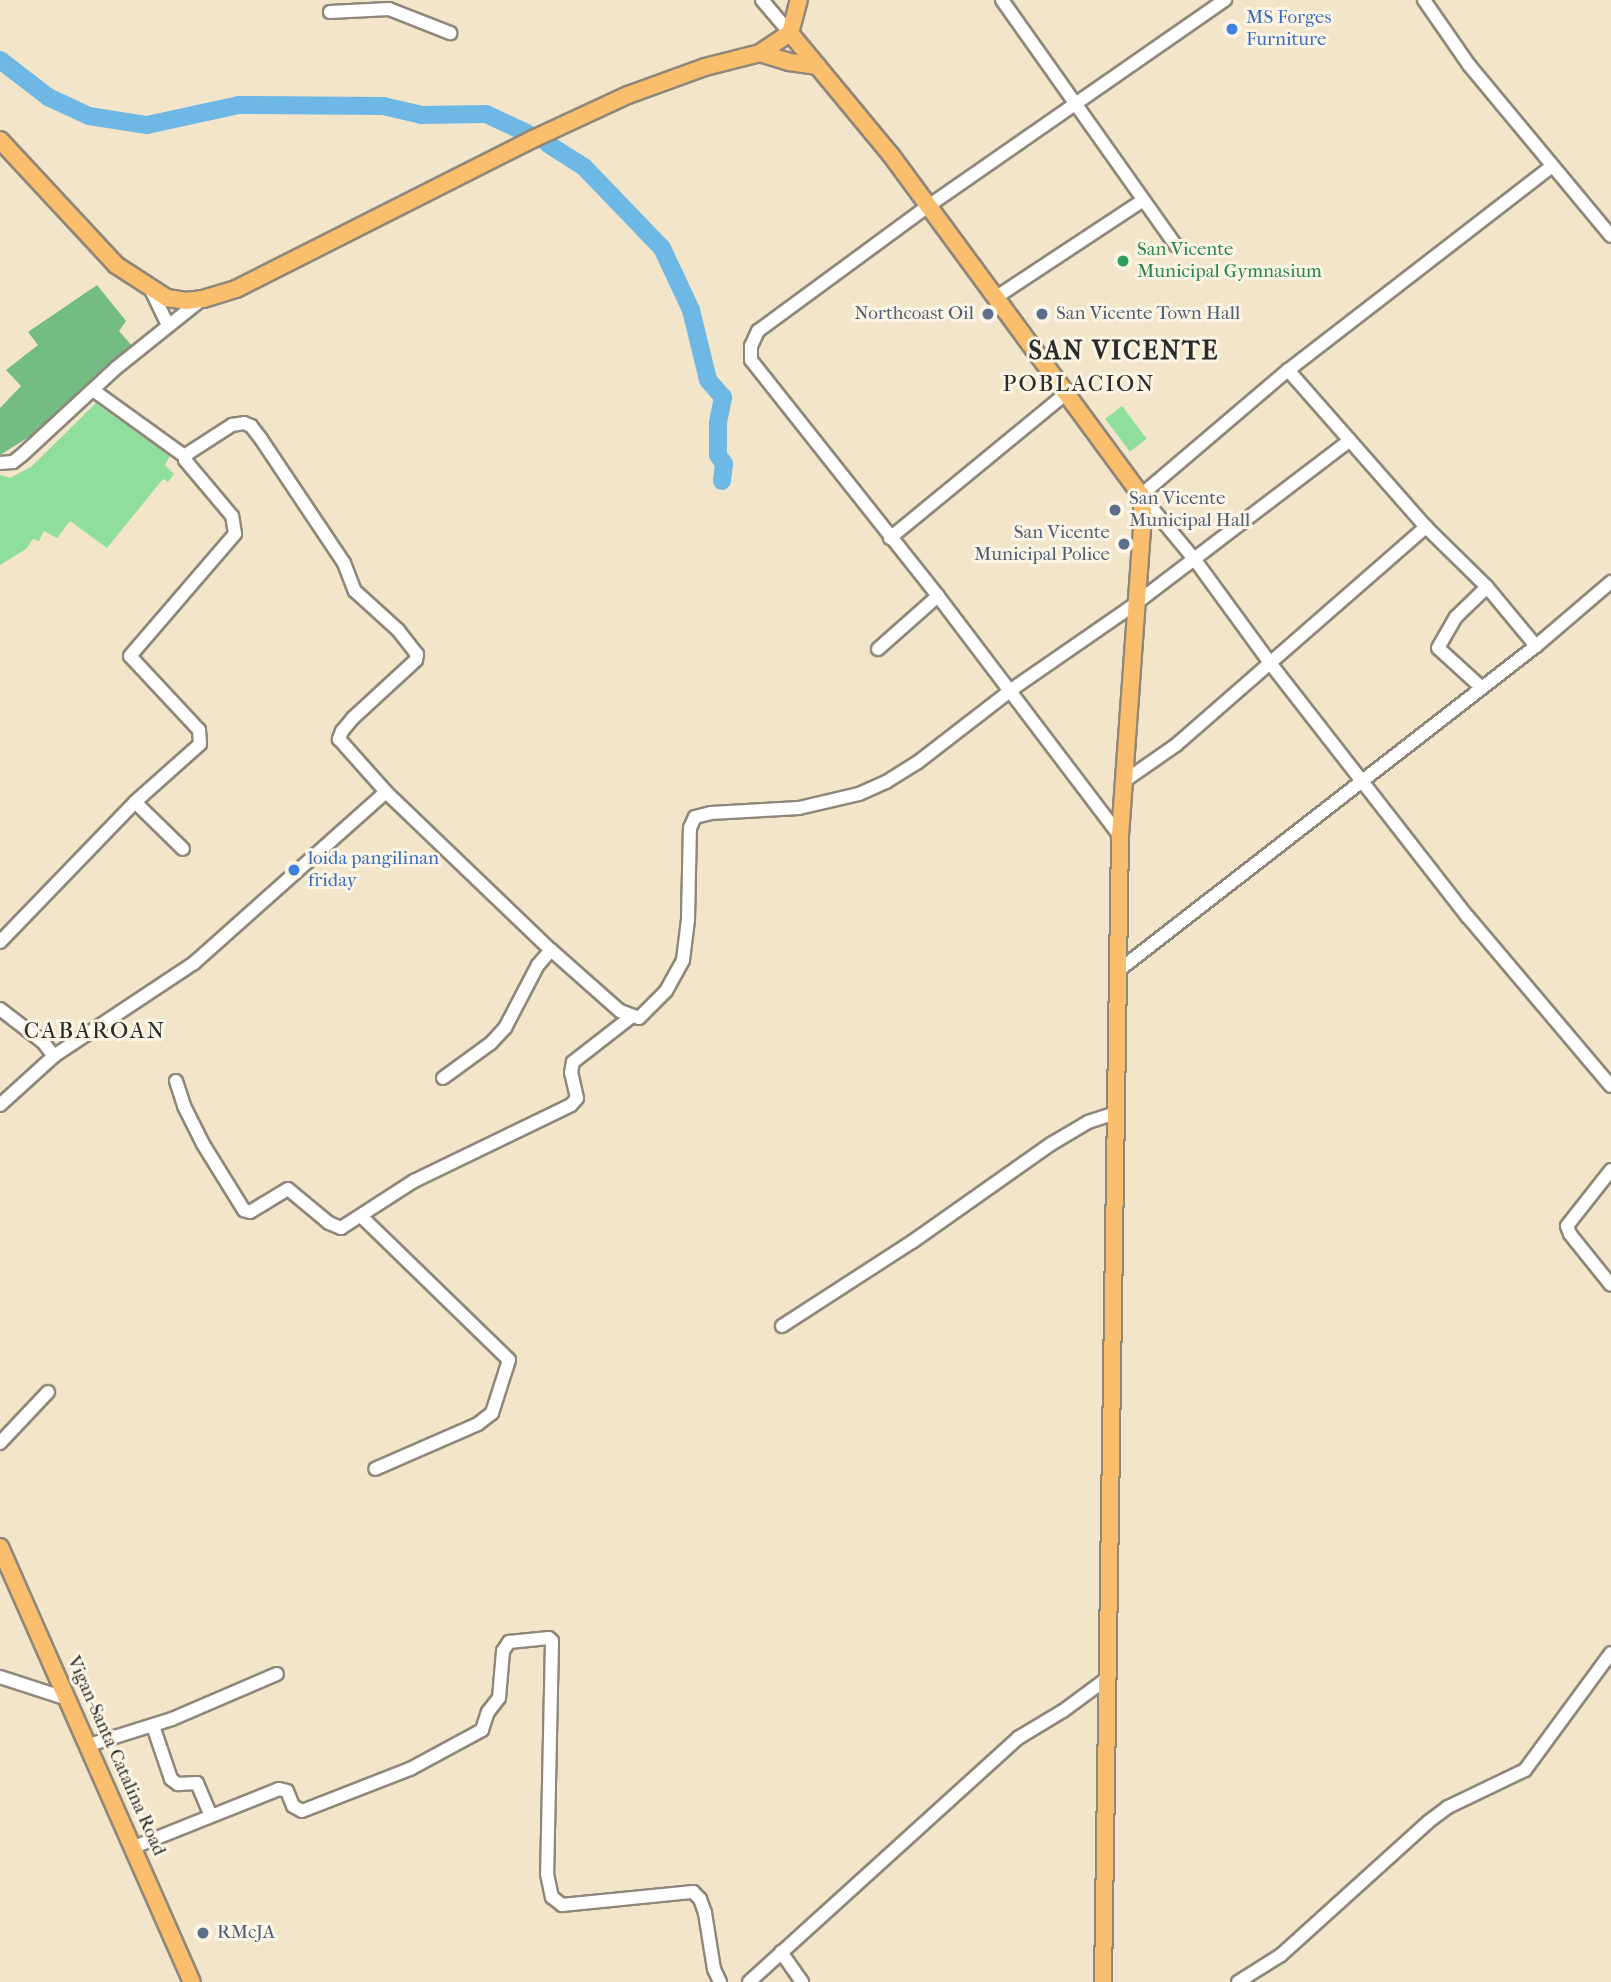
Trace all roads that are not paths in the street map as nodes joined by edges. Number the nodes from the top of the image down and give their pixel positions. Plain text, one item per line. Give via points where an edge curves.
1 (762, 0) edge
2 (799, 0) edge
3 (1002, 0) edge
4 (1225, 0) edge
5 (1424, 0) edge
6 (386, 5) edge
7 (330, 12) dead end
8 (450, 33) dead end
9 (790, 33) junction
10 (760, 53) junction
11 (818, 66) junction
12 (1075, 106) junction
13 (1, 143) edge
14 (1551, 167) junction
15 (1142, 201) junction
16 (927, 208) junction
17 (1611, 236) edge
18 (1176, 246) dead end
19 (150, 288) junction
20 (995, 298) junction
21 (202, 299) junction
22 (169, 325) junction
23 (1288, 370) junction
24 (93, 390) junction
25 (1065, 394) junction
26 (1350, 440) junction
27 (186, 457) junction
28 (0, 463) edge
29 (1141, 495) junction
30 (1426, 527) junction
31 (890, 538) junction
32 (1195, 560) junction
33 (1611, 582) edge
34 (1487, 587) junction
35 (938, 596) junction
36 (1135, 604) junction
37 (1536, 646) junction
38 (878, 649) dead end
39 (1270, 663) junction
40 (1482, 688) junction
41 (1011, 690) junction
42 (1363, 781) junction
43 (1123, 782) junction
44 (386, 792) junction
45 (135, 802) junction
46 (1120, 836) junction
47 (183, 849) dead end
48 (0, 942) edge
49 (551, 950) junction
50 (1119, 970) junction
51 (0, 1009) edge
52 (631, 1017) junction
53 (54, 1056) junction
54 (443, 1078) dead end
55 (176, 1081) dead end
56 (1611, 1086) edge
57 (0, 1105) edge
58 (1116, 1113) junction
59 (1611, 1170) edge
60 (362, 1217) junction
61 (1611, 1285) edge
62 (782, 1326) dead end
63 (48, 1392) dead end
64 (0, 1444) edge
65 (375, 1469) dead end
66 (0, 1547) edge
67 (1611, 1653) edge
68 (278, 1674) dead end
69 (0, 1677) edge
70 (1109, 1677) junction
71 (68, 1699) junction
72 (153, 1726) junction
73 (89, 1745) junction
74 (210, 1814) junction
75 (134, 1847) junction
76 (781, 1952) junction
77 (192, 1982) edge
78 (720, 1982) edge
79 (749, 1982) edge
80 (802, 1982) edge
81 (1103, 1982) edge
82 (1238, 1982) edge

1 - 9 street
2 - 9 main road
3 - 12 street
4 - 12 street
5 - 14 street via 1469,65
6 - 7 street
6 - 8 street
9 - 10 main road
9 - 11 main road
10 - 11 main road
10 - 21 main road via 628,95 236,289
11 - 16 main road via 891,155
12 - 15 street
12 - 16 street
13 - 19 main road via 116,265
14 - 17 street
14 - 23 street
15 - 18 street
15 - 20 street
16 - 20 main road
16 - 31 street via 758,331 751,346 751,360
19 - 21 main road via 167,298
19 - 22 street
20 - 25 main road
21 - 22 street
22 - 24 street
23 - 26 street
23 - 29 street
24 - 27 street
24 - 28 street via 22,455
25 - 29 main road
25 - 31 street
26 - 30 street
26 - 32 street
27 - 44 street via 232,425 251,426 344,563 355,591 417,654 339,735
27 - 45 street via 186,466 232,516 236,528 130,656 199,730 201,738 200,744
29 - 32 street
29 - 36 main road
30 - 34 street
30 - 39 street
31 - 35 street
32 - 36 street
32 - 39 street
33 - 37 street
34 - 37 street
34 - 40 street via 1456,617 1439,645 1440,652
35 - 38 street
35 - 41 street
36 - 41 street
36 - 43 main road
37 - 40 street
39 - 42 street
39 - 43 street via 1176,745
40 - 42 street
41 - 46 street
41 - 52 street via 918,762 859,794 799,808 695,817 690,828 684,960 646,1015
42 - 50 street
42 - 56 street via 1468,918
43 - 46 main road
44 - 49 street
44 - 53 street via 194,963
45 - 47 street
45 - 48 street
46 - 50 main road
49 - 52 street
49 - 54 street via 538,965 505,1028
50 - 58 main road
51 - 53 street
52 - 60 street via 573,1062 577,1098 571,1105 414,1181
53 - 57 street
55 - 60 street via 204,1144 244,1210 250,1212 288,1189 336,1228
58 - 62 street via 1088,1122 1051,1144
58 - 70 main road
59 - 61 street via 1567,1226
60 - 65 street via 509,1360 492,1413 478,1424
63 - 64 street
66 - 71 main road, Vigan-Santa Catalina Road
67 - 82 street via 1525,1770 1448,1807 1281,1955
68 - 72 street
69 - 71 street
70 - 76 street via 1063,1712 1017,1738
70 - 81 main road
71 - 73 main road, Vigan-Santa Catalina Road
72 - 73 street
72 - 74 street via 171,1779 178,1784 197,1783
73 - 75 main road, Vigan-Santa Catalina Road
74 - 75 street
74 - 78 street via 279,1788 287,1791 293,1806 302,1811 421,1763 482,1730 499,1698 503,1651 509,1642 549,1638 547,1874 552,1897 562,1905 693,1892 705,1913
75 - 77 main road, Vigan-Santa Catalina Road
76 - 79 street
76 - 80 street

